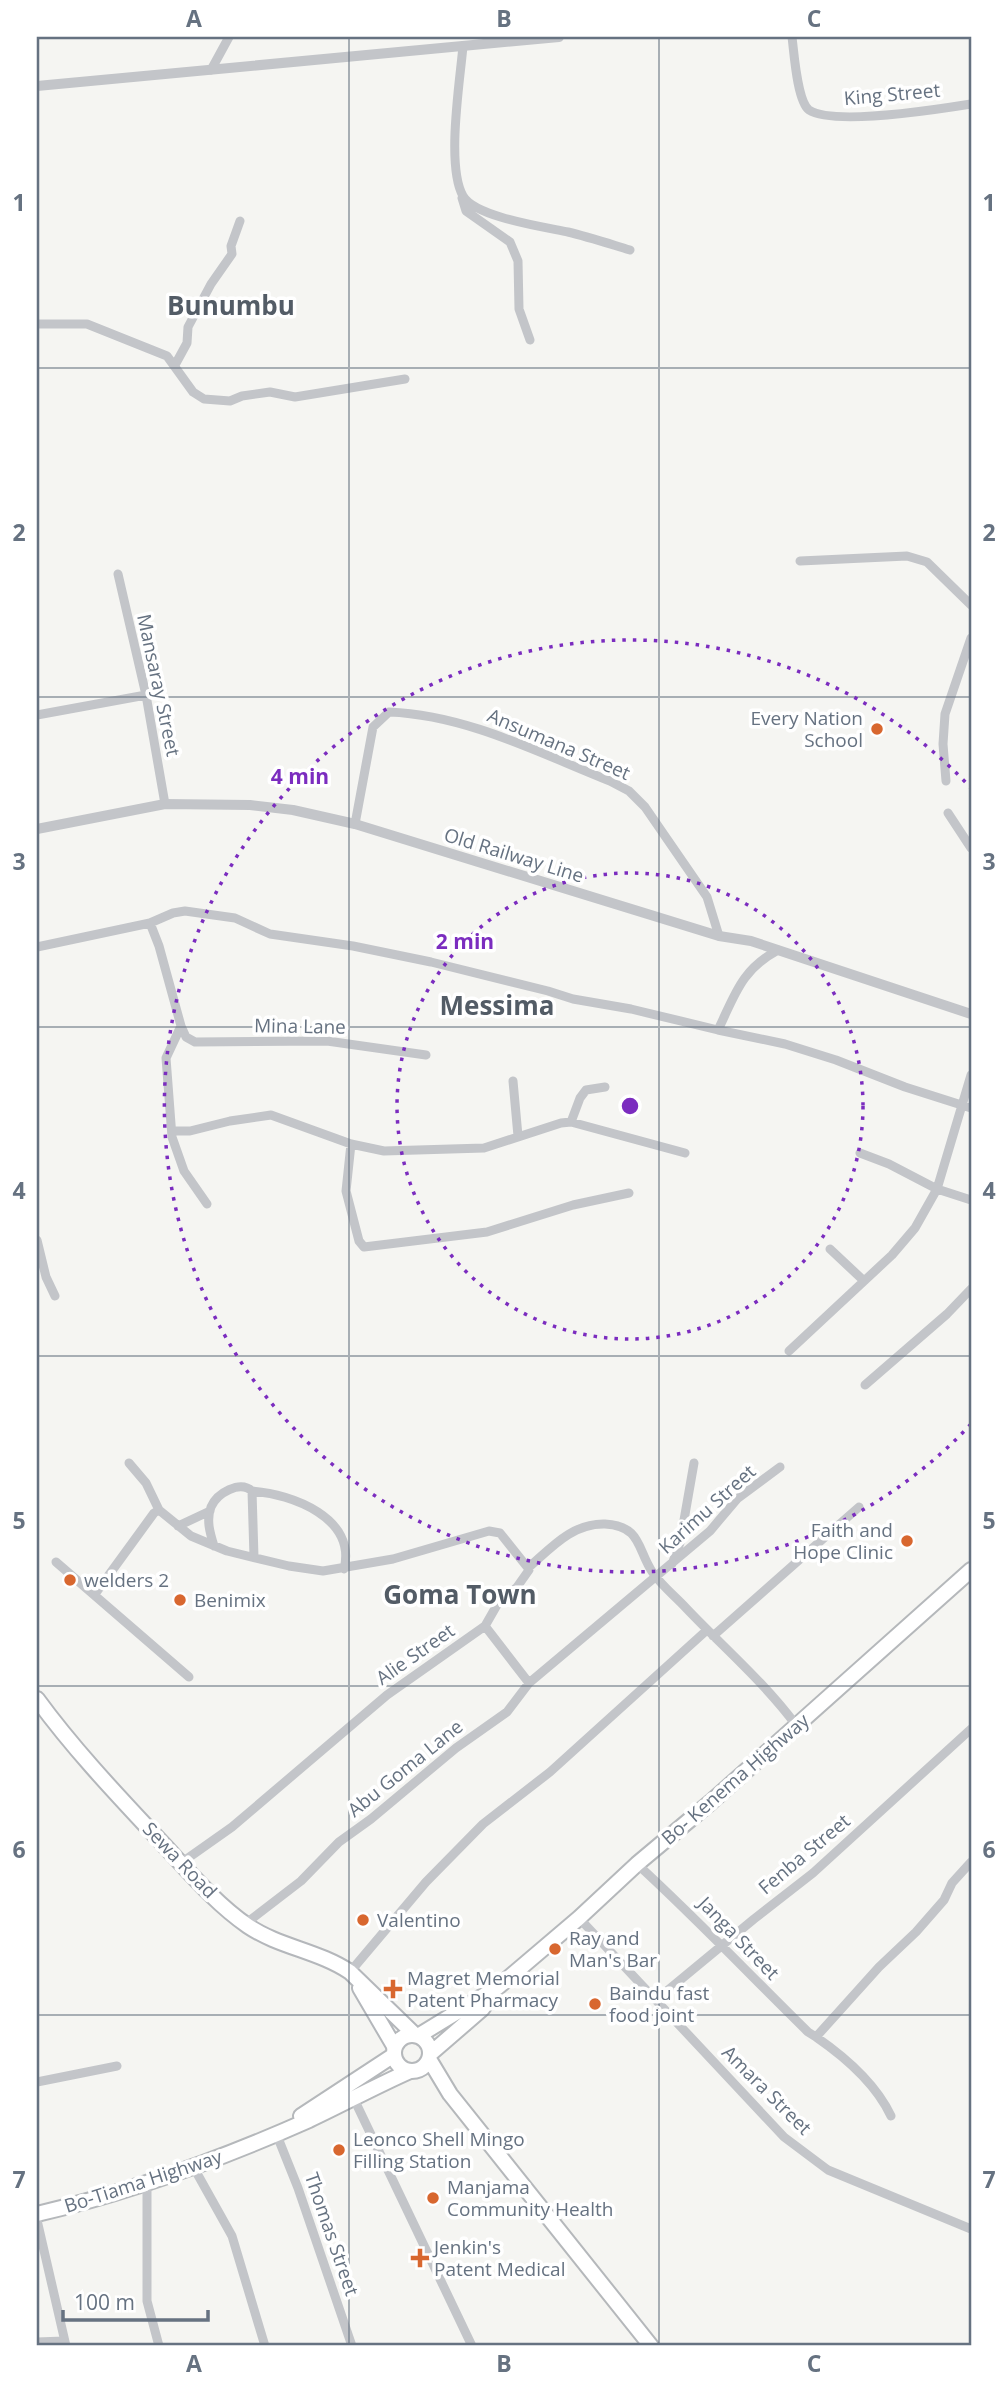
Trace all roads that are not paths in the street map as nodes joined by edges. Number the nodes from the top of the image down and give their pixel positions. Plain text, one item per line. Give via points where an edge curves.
1 (229, 37) edge
2 (559, 37) edge
3 (792, 37) edge
4 (484, 41) edge
5 (463, 46) junction
6 (211, 69) junction
7 (37, 86) edge
8 (971, 104) edge
9 (459, 187) junction
10 (240, 221) dead end
11 (630, 250) dead end
12 (37, 324) edge
13 (530, 340) dead end
14 (175, 365) junction
15 (405, 379) dead end
16 (800, 561) dead end
17 (118, 574) dead end
18 (971, 605) edge
19 (971, 638) edge
20 (146, 695) junction
21 (37, 715) edge
22 (946, 781) dead end
23 (165, 804) junction
24 (948, 813) dead end
25 (355, 824) junction
26 (37, 829) edge
27 (971, 848) edge
28 (150, 923) junction
29 (719, 936) junction
30 (37, 947) edge
31 (778, 950) junction
32 (971, 1014) edge
33 (181, 1026) junction
34 (718, 1030) junction
35 (426, 1055) dead end
36 (971, 1075) edge
37 (513, 1082) dead end
38 (605, 1087) dead end
39 (961, 1104) junction
40 (971, 1108) edge
41 (571, 1122) junction
42 (173, 1131) junction
43 (518, 1136) junction
44 (351, 1144) junction
45 (685, 1153) dead end
46 (860, 1153) dead end
47 (937, 1189) junction
48 (629, 1193) dead end
49 (971, 1200) edge
50 (207, 1204) dead end
51 (37, 1240) edge
52 (830, 1250) dead end
53 (863, 1280) junction
54 (971, 1289) edge
55 (55, 1296) dead end
56 (789, 1351) dead end
57 (865, 1385) dead end
58 (129, 1463) dead end
59 (694, 1463) dead end
60 (780, 1467) dead end
61 (252, 1491) junction
62 (859, 1507) dead end
63 (159, 1510) junction
64 (210, 1511) junction
65 (178, 1526) junction
66 (214, 1546) junction
67 (254, 1557) junction
68 (56, 1562) dead end
69 (671, 1566) junction
70 (528, 1568) junction
71 (344, 1569) junction
72 (971, 1570) edge
73 (657, 1578) junction
74 (95, 1594) junction
75 (485, 1626) junction
76 (710, 1633) junction
77 (189, 1677) dead end
78 (529, 1683) junction
79 (37, 1699) edge
80 (796, 1725) junction
81 (971, 1729) edge
82 (971, 1861) edge
83 (181, 1863) junction
84 (637, 1864) junction
85 (579, 1919) junction
86 (245, 1924) junction
87 (720, 1946) junction
88 (352, 1975) junction
89 (498, 1987) junction
90 (656, 2000) junction
91 (416, 2035) junction
92 (816, 2037) junction
93 (394, 2050) junction
94 (422, 2063) junction
95 (117, 2066) dead end
96 (37, 2082) edge
97 (354, 2099) junction
98 (891, 2116) dead end
99 (281, 2131) junction
100 (194, 2168) junction
101 (147, 2184) junction
102 (37, 2214) edge
103 (37, 2220) edge
104 (971, 2229) edge
105 (37, 2342) edge
106 (65, 2344) edge
107 (159, 2346) edge
108 (265, 2346) edge
109 (352, 2346) edge
110 (471, 2346) edge
111 (651, 2346) edge

1 - 6 street
2 - 4 street
3 - 8 street, King Street via 802,100 810,110 842,118
4 - 5 street
5 - 6 street
5 - 9 street via 456,132
6 - 7 street
9 - 11 street via 474,206
9 - 13 street via 466,211 510,242 518,261 519,309
10 - 14 street via 232,254 188,327 187,343
12 - 14 street via 87,324 167,356
14 - 15 street via 193,392 204,399 230,401 270,392 295,397
16 - 18 street via 907,556 927,562
17 - 20 street, Mansaray Street
19 - 22 street via 945,714
20 - 21 street
20 - 23 street, Mansaray Street
23 - 25 street, Old Railway Line via 250,805
23 - 26 street, Old Railway Line
24 - 27 street
25 - 29 street, Old Railway Line
25 - 29 street, Ansumana Street via 373,727 389,712 456,721 629,790 707,897
28 - 30 street
28 - 33 street
28 - 34 street via 179,911 235,918 270,934 431,962
29 - 31 street, Old Railway Line
31 - 32 street, Old Railway Line
31 - 34 street via 756,963 739,984
33 - 35 street, Mina Lane via 195,1042 327,1041
33 - 42 street via 166,1058
34 - 39 street via 785,1044
36 - 39 street
37 - 43 street
38 - 41 street via 586,1090
39 - 40 street
39 - 47 street
41 - 43 street
41 - 45 street
42 - 44 street via 271,1115
42 - 50 street via 184,1171
43 - 44 street via 484,1148 384,1151
44 - 48 street via 346,1191 364,1247 487,1232
46 - 47 street
47 - 49 street
47 - 53 street via 915,1228
51 - 55 street
52 - 53 street
53 - 56 street
54 - 57 street
58 - 63 street via 146,1483
59 - 69 street via 680,1542
60 - 69 street, Karimu Street via 737,1499
61 - 64 street via 240,1485 229,1489
61 - 67 street
61 - 71 street via 280,1495 318,1511 345,1542
62 - 76 street
63 - 65 street
63 - 74 street
64 - 65 street
64 - 66 street
65 - 66 street
66 - 67 street
67 - 71 street via 323,1571
68 - 74 street
69 - 73 street, Karimu Street
70 - 71 street via 500,1533 489,1531
70 - 73 street, Alie Street via 574,1529 606,1524 630,1531 638,1539
70 - 75 street, Alie Street
72 - 80 main road, Bo- Kenema Highway
73 - 76 street, Alie Street
73 - 78 street, Karimu Street
74 - 77 street
75 - 78 street
75 - 83 street, Alie Street via 387,1695 232,1827
76 - 80 street, Alie Street
76 - 88 street via 483,1824 426,1882
78 - 86 street, Abu Goma Lane via 507,1712 456,1748
79 - 83 main road, Sewa Road
80 - 84 main road, Bo- Kenema Highway
81 - 87 street, Fenba Street via 814,1873
82 - 92 street via 923,1924
83 - 86 main road, Sewa Road
84 - 85 main road, Bo- Kenema Highway
84 - 87 street, Janga Street
85 - 89 main road, Bo- Kenema Highway
85 - 90 street, Amara Street
86 - 88 main road, Sewa Road
87 - 90 street, Fenba Street
87 - 92 street, Janga Street
88 - 91 main road, Sewa Road
88 - 93 main road
89 - 91 main road
89 - 94 main road, Bo-Tiama Highway via 482,2009
90 - 104 street, Amara Street via 785,2137 828,2170
91 - 93 main road via 402,2037
91 - 94 main road via 426,2042
92 - 98 street, Janga Street via 860,2075
93 - 94 main road via 398,2064
93 - 99 main road, Bo-Tiama Highway
94 - 97 main road, Bo-Tiama Highway
94 - 111 main road
95 - 96 street
97 - 99 main road, Bo-Tiama Highway
97 - 110 street
99 - 100 main road, Bo-Tiama Highway
99 - 109 street, Thomas Street
100 - 101 main road, Bo-Tiama Highway
100 - 108 street via 232,2236
101 - 102 main road, Bo-Tiama Highway
101 - 107 street via 147,2301
103 - 106 street
105 - 106 street

